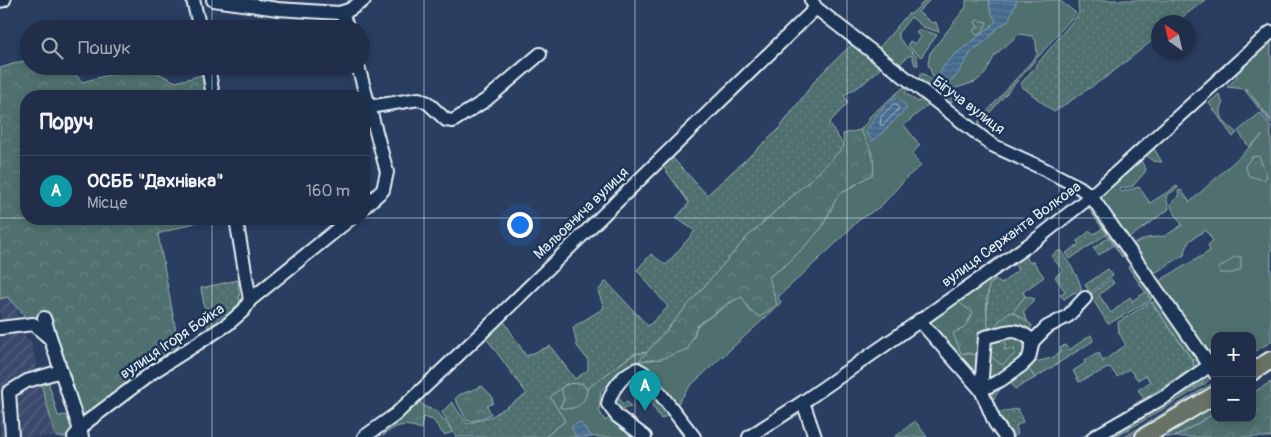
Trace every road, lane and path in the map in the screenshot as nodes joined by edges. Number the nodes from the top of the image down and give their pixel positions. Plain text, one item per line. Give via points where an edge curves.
1 (4, 0) edge
2 (193, 0) edge
3 (212, 0) edge
4 (364, 0) edge
5 (0, 2) edge
6 (814, 4) edge
7 (334, 8) edge
8 (198, 20) edge
9 (342, 20) edge
10 (1271, 32) edge
11 (540, 54) dead end
12 (210, 75) edge
13 (360, 75) edge
14 (212, 90) edge
15 (364, 90) edge
16 (370, 107) edge
17 (370, 110) edge
18 (1091, 196) junction
19 (370, 202) edge
20 (237, 225) edge
21 (343, 225) edge
22 (1085, 298) dead end
23 (250, 300) junction
24 (44, 318) dead end
25 (919, 320) junction
26 (0, 328) edge
27 (51, 340) junction
28 (1033, 341) junction
29 (1271, 360) edge
30 (1211, 369) edge
31 (1256, 369) edge
32 (61, 371) junction
33 (1211, 371) edge
34 (981, 390) junction
35 (5, 394) edge
36 (1211, 397) edge
37 (803, 402) junction
38 (79, 435) edge
39 (12, 436) edge
40 (364, 437) edge
41 (645, 437) edge
42 (694, 437) edge
43 (749, 437) edge
44 (815, 437) edge
45 (1005, 437) edge
46 (1094, 437) edge
47 (1144, 437) edge

1 - 5 street
2 - 8 street
3 - 7 street via 278,9
4 - 7 street
6 - 18 street, Бігуча вулиця via 992,145 1050,172
6 - 40 street, Мальовнича вулиця via 492,323 395,415
7 - 9 street
10 - 18 street, вулиця Сержанта Волкова
11 - 16 street via 486,100 453,121 442,118 419,99
12 - 14 street
13 - 15 street
17 - 19 street via 384,155 387,177 383,190
18 - 25 street, вулиця Сержанта Волкова
18 - 30 street, Бігуча вулиця
20 - 23 street
21 - 23 street, вулиця Ігоря Бойка
22 - 28 street via 1068,316 1047,327
23 - 38 street, вулиця Ігоря Бойка via 228,324 153,372 88,421
24 - 27 street
25 - 34 street
25 - 37 street, вулиця Сержанта Волкова
26 - 27 street via 33,324
27 - 32 street
28 - 34 street via 1029,358 1022,365
28 - 34 street via 1015,330 985,337
29 - 31 main road
32 - 35 street via 27,381
32 - 38 street
33 - 46 street
34 - 45 street
35 - 39 street
36 - 47 main road
37 - 43 street, вулиця Сержанта Волкова
37 - 44 street
41 - 42 street via 617,416 608,404 612,391 628,373 638,369

